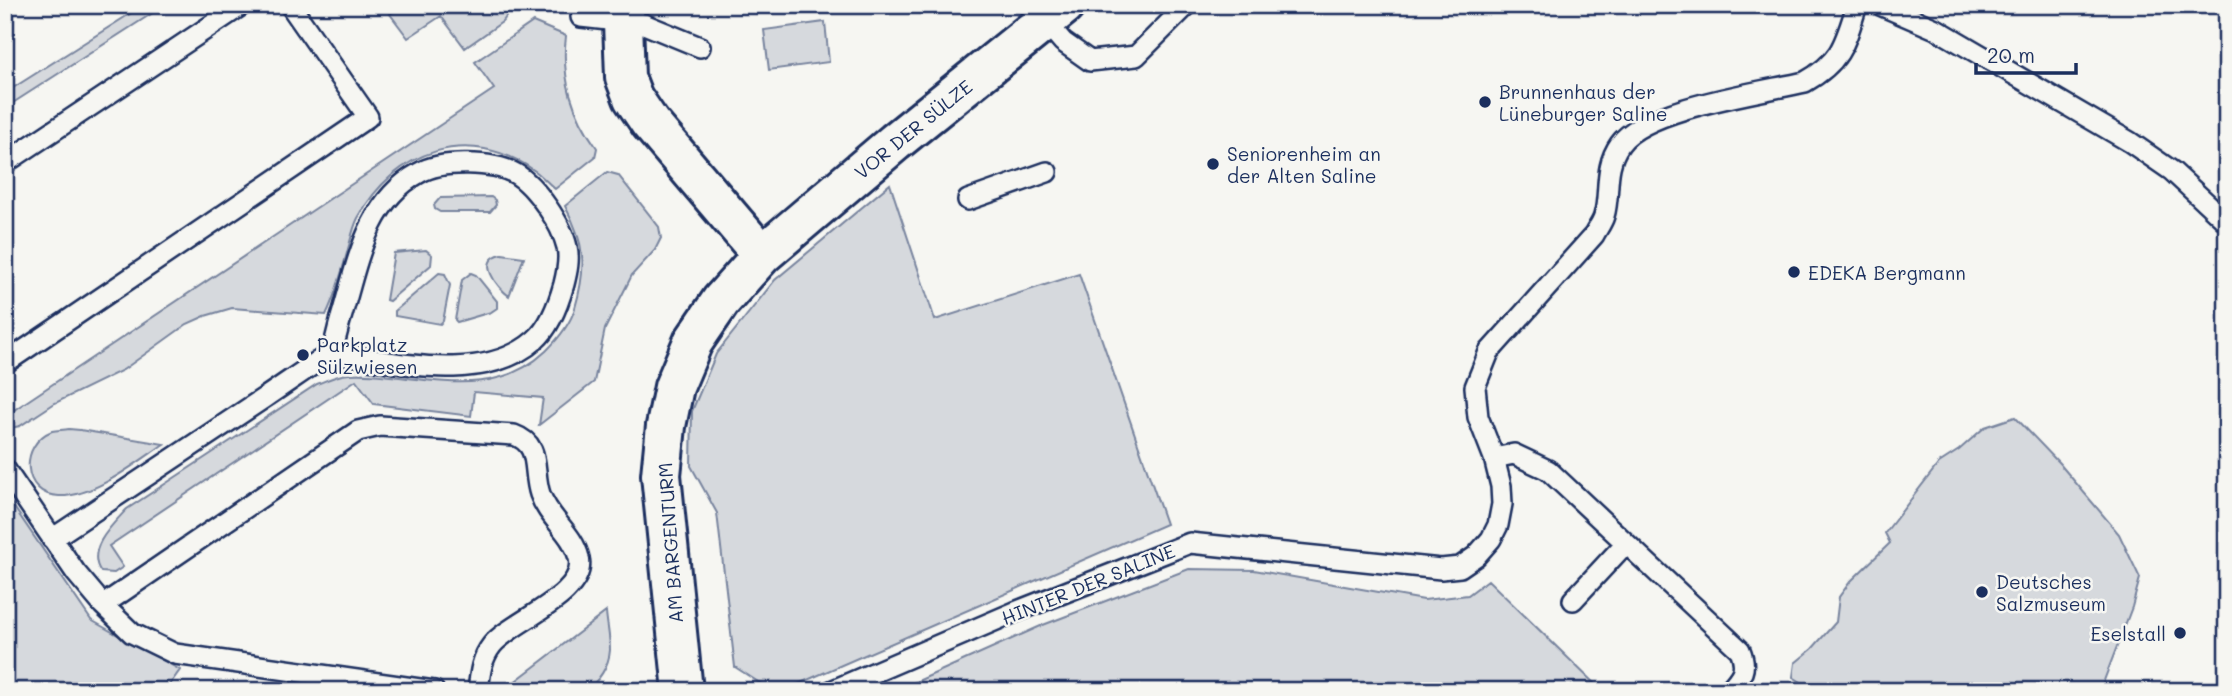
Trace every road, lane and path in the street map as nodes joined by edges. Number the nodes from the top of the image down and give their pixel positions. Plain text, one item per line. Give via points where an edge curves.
1 (242, 5) edge
2 (290, 5) edge
3 (1187, 5) edge
4 (1857, 5) edge
5 (1880, 5) edge
6 (1055, 13) edge
7 (624, 14) edge
8 (581, 17) dead end
9 (700, 47) dead end
10 (5, 163) edge
11 (1047, 172) dead end
12 (968, 200) dead end
13 (2227, 222) edge
14 (762, 255) junction
15 (330, 353) junction
16 (5, 363) edge
17 (1494, 458) junction
18 (5, 469) edge
19 (52, 539) junction
20 (1626, 542) junction
21 (1573, 600) dead end
22 (103, 606) junction
23 (434, 691) edge
24 (478, 691) edge
25 (683, 691) edge
26 (831, 691) edge
27 (1728, 691) edge

1 - 10 lane
2 - 16 lane via 369,117
3 - 6 lane via 1136,56 1090,61 1063,42
4 - 17 lane via 1842,50 1821,73 1805,82 1663,115 1620,144 1608,174 1604,216 1594,235 1489,352 1475,387 1478,417
5 - 13 lane via 1938,30 2130,142 2172,171
6 - 14 street, VOR DER SÜLZE
7 - 8 lane
7 - 9 lane
7 - 14 street via 625,77 633,99
11 - 12 lane
14 - 25 street, AM BARGENTURM via 721,301 693,342 674,387 666,426 661,475
15 - 15 lane via 365,238 379,209 418,173 438,165 466,165 516,174 535,191 561,230 568,249 559,299 536,339 515,352 485,365 450,368
15 - 19 lane
17 - 20 lane via 1514,454 1548,470
17 - 26 lane, HINTER DER SALINE via 1502,504 1495,532 1476,556 1460,566 1441,569 1190,543
18 - 19 lane
19 - 22 lane
20 - 21 lane
20 - 27 lane via 1741,649 1744,670
22 - 23 lane via 132,633 175,654
22 - 24 lane via 358,431 380,426 514,436 525,439 533,449 536,484 544,506 580,559 570,589 493,644 482,661

